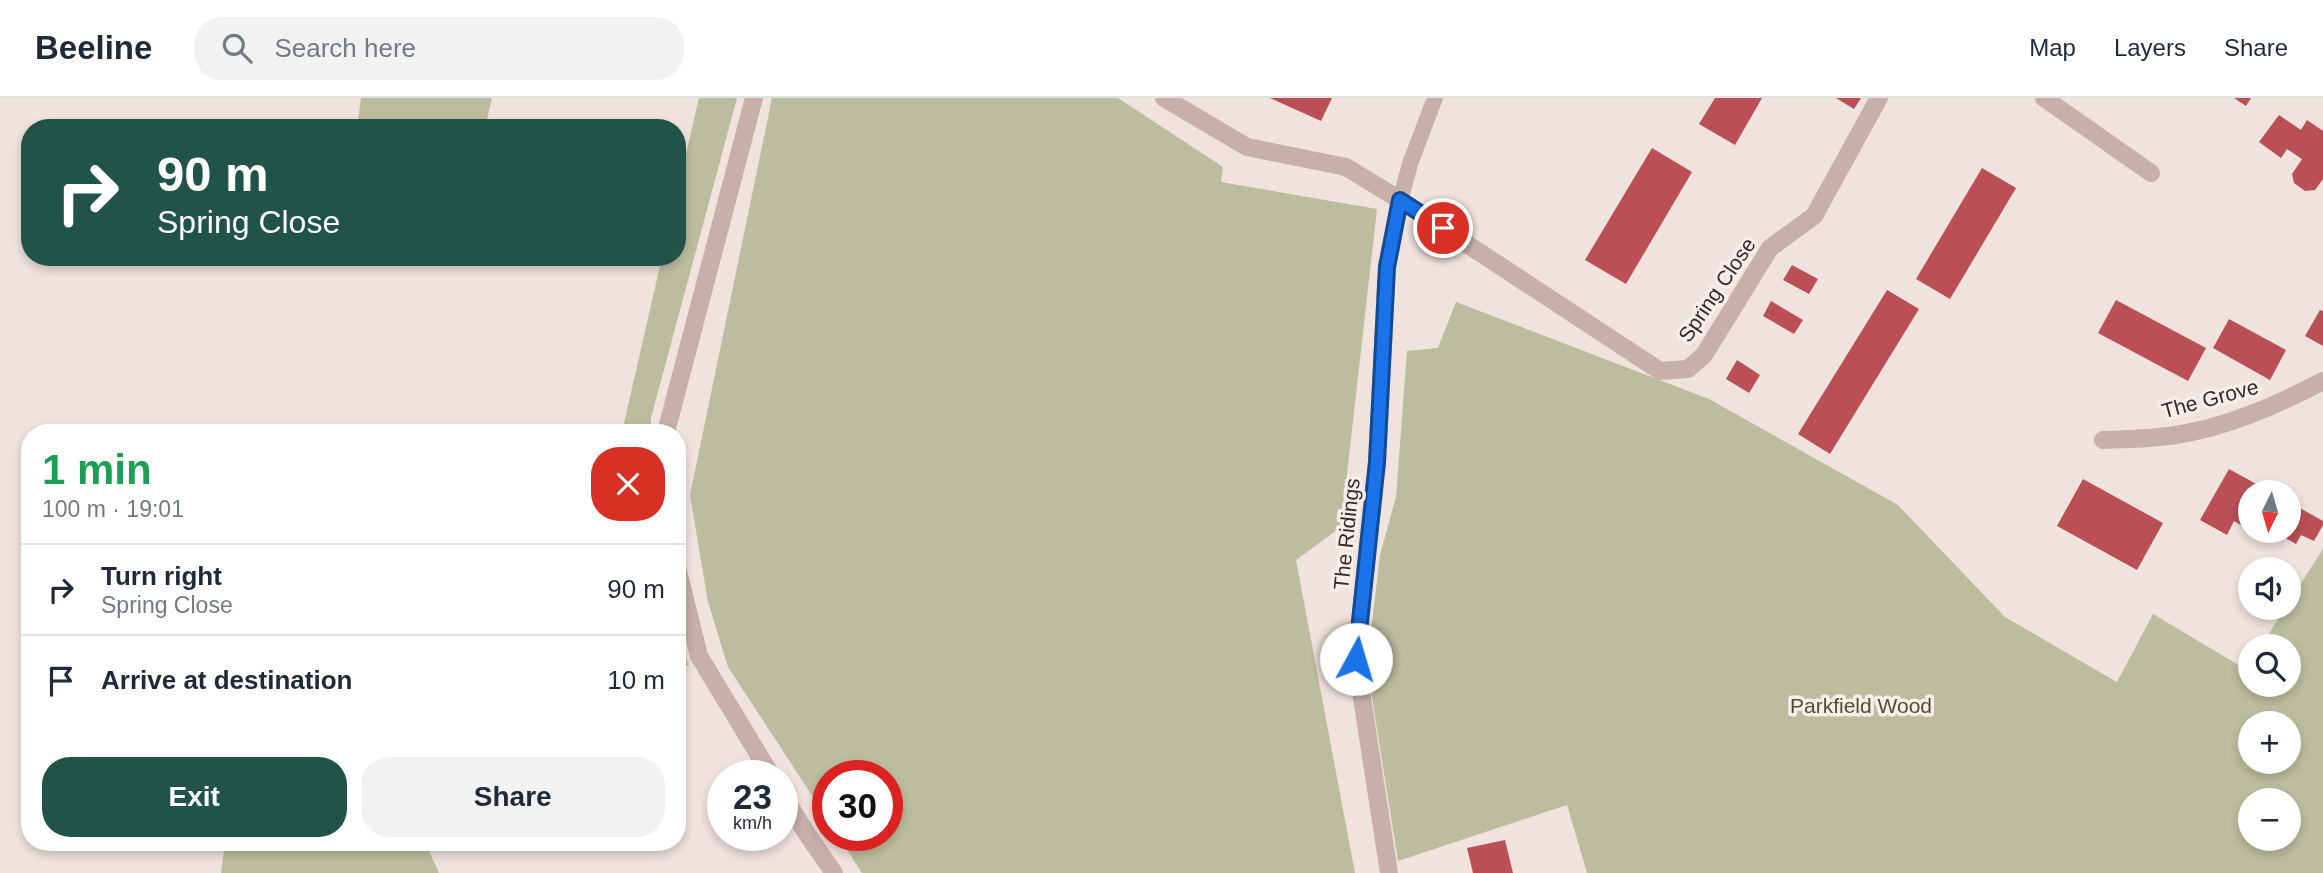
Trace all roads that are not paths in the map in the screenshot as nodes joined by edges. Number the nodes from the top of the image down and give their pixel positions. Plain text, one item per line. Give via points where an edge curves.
1 (754, 98) edge
2 (1164, 98) edge
3 (1434, 98) edge
4 (1878, 98) edge
5 (2044, 98) edge
6 (2151, 173) dead end
7 (1400, 200) junction
8 (2323, 382) edge
9 (668, 424) edge
10 (2103, 440) dead end
11 (686, 603) edge
12 (762, 760) edge
13 (798, 820) edge
14 (834, 873) edge
15 (1389, 873) edge

1 - 9 street
2 - 7 street, Spring Close via 1247,146 1346,167
3 - 7 lane
4 - 7 street, Spring Close via 1814,216 1770,248 1704,355 1688,369 1660,371
5 - 6 street
7 - 15 street, The Ridings via 1387,267 1377,462 1356,659
8 - 10 street, The Grove via 2219,425 2169,436
11 - 12 street via 699,656
13 - 14 street

